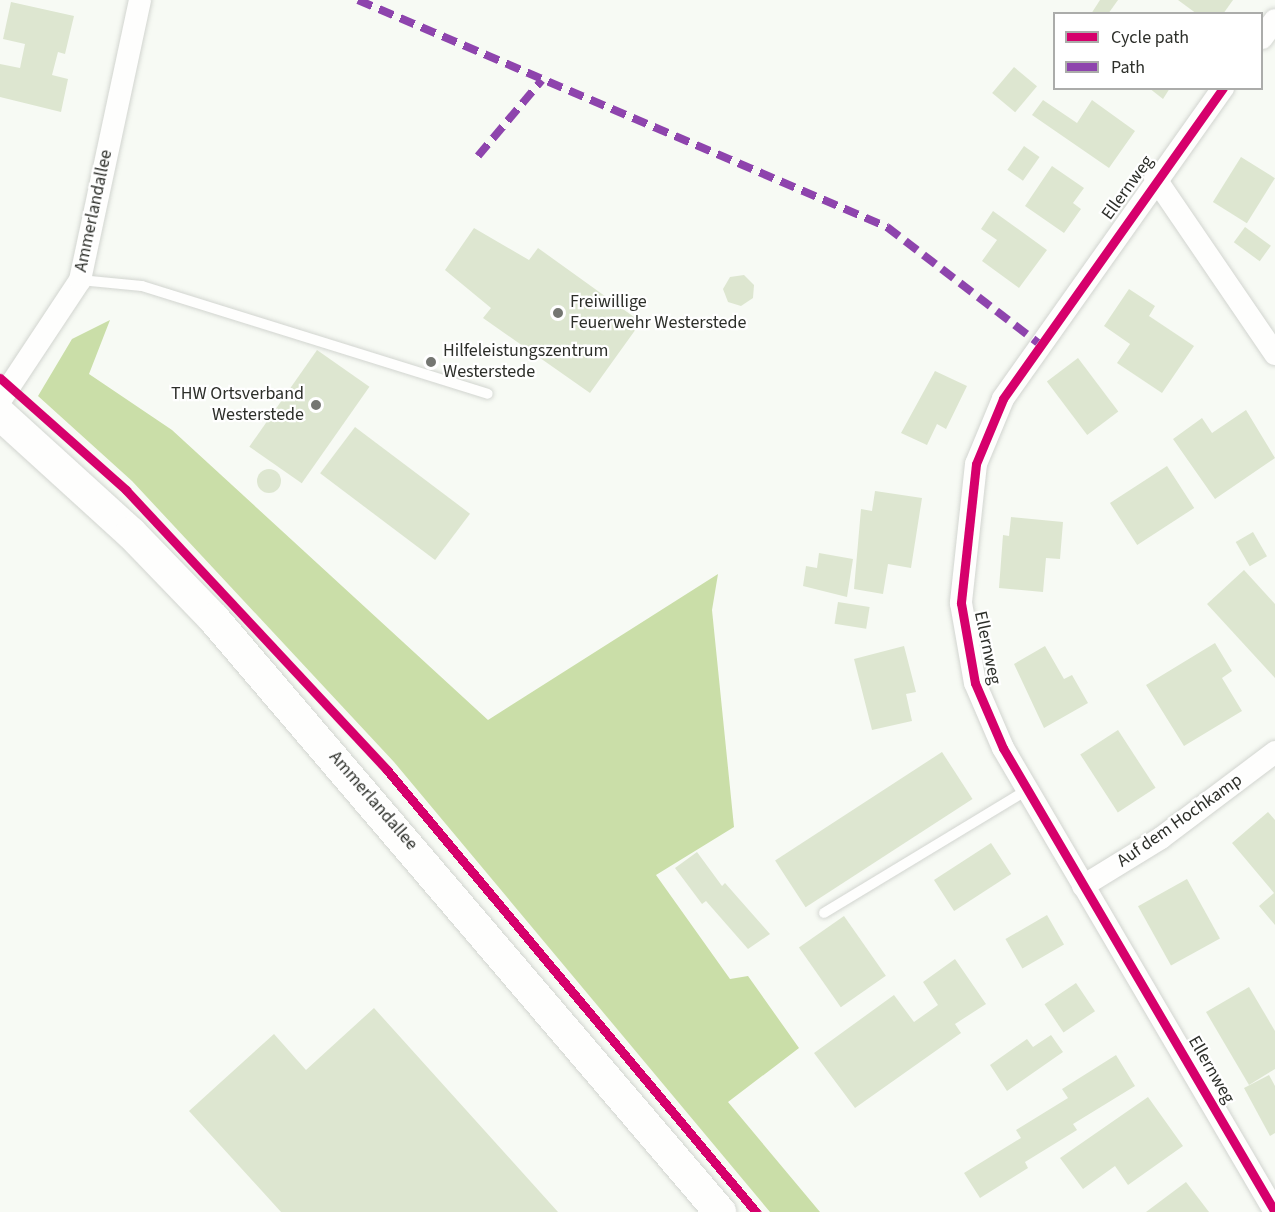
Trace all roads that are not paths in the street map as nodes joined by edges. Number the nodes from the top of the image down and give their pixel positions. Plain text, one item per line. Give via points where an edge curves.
1 (140, 0) edge
2 (1275, 20) edge
3 (1263, 37) edge
4 (1221, 90) edge
5 (1155, 178) junction
6 (80, 279) junction
7 (1275, 354) edge
8 (488, 394) dead end
9 (0, 402) edge
10 (0, 414) edge
11 (1275, 752) edge
12 (1027, 790) junction
13 (1083, 886) junction
14 (824, 913) dead end
15 (720, 1212) edge
16 (1275, 1212) edge

1 - 6 street, Ammerlandallee
2 - 3 street
4 - 5 street, Ellernweg
5 - 7 street
5 - 12 street, Ellernweg via 1038,343 1003,399 976,464 961,603 975,683
6 - 8 lane via 142,286
6 - 9 street, Ammerlandallee
10 - 15 main road, Ammerlandallee via 131,533 214,619
11 - 13 street, Auf dem Hochkamp via 1161,838
12 - 13 street, Ellernweg
12 - 14 lane
13 - 16 street, Ellernweg

